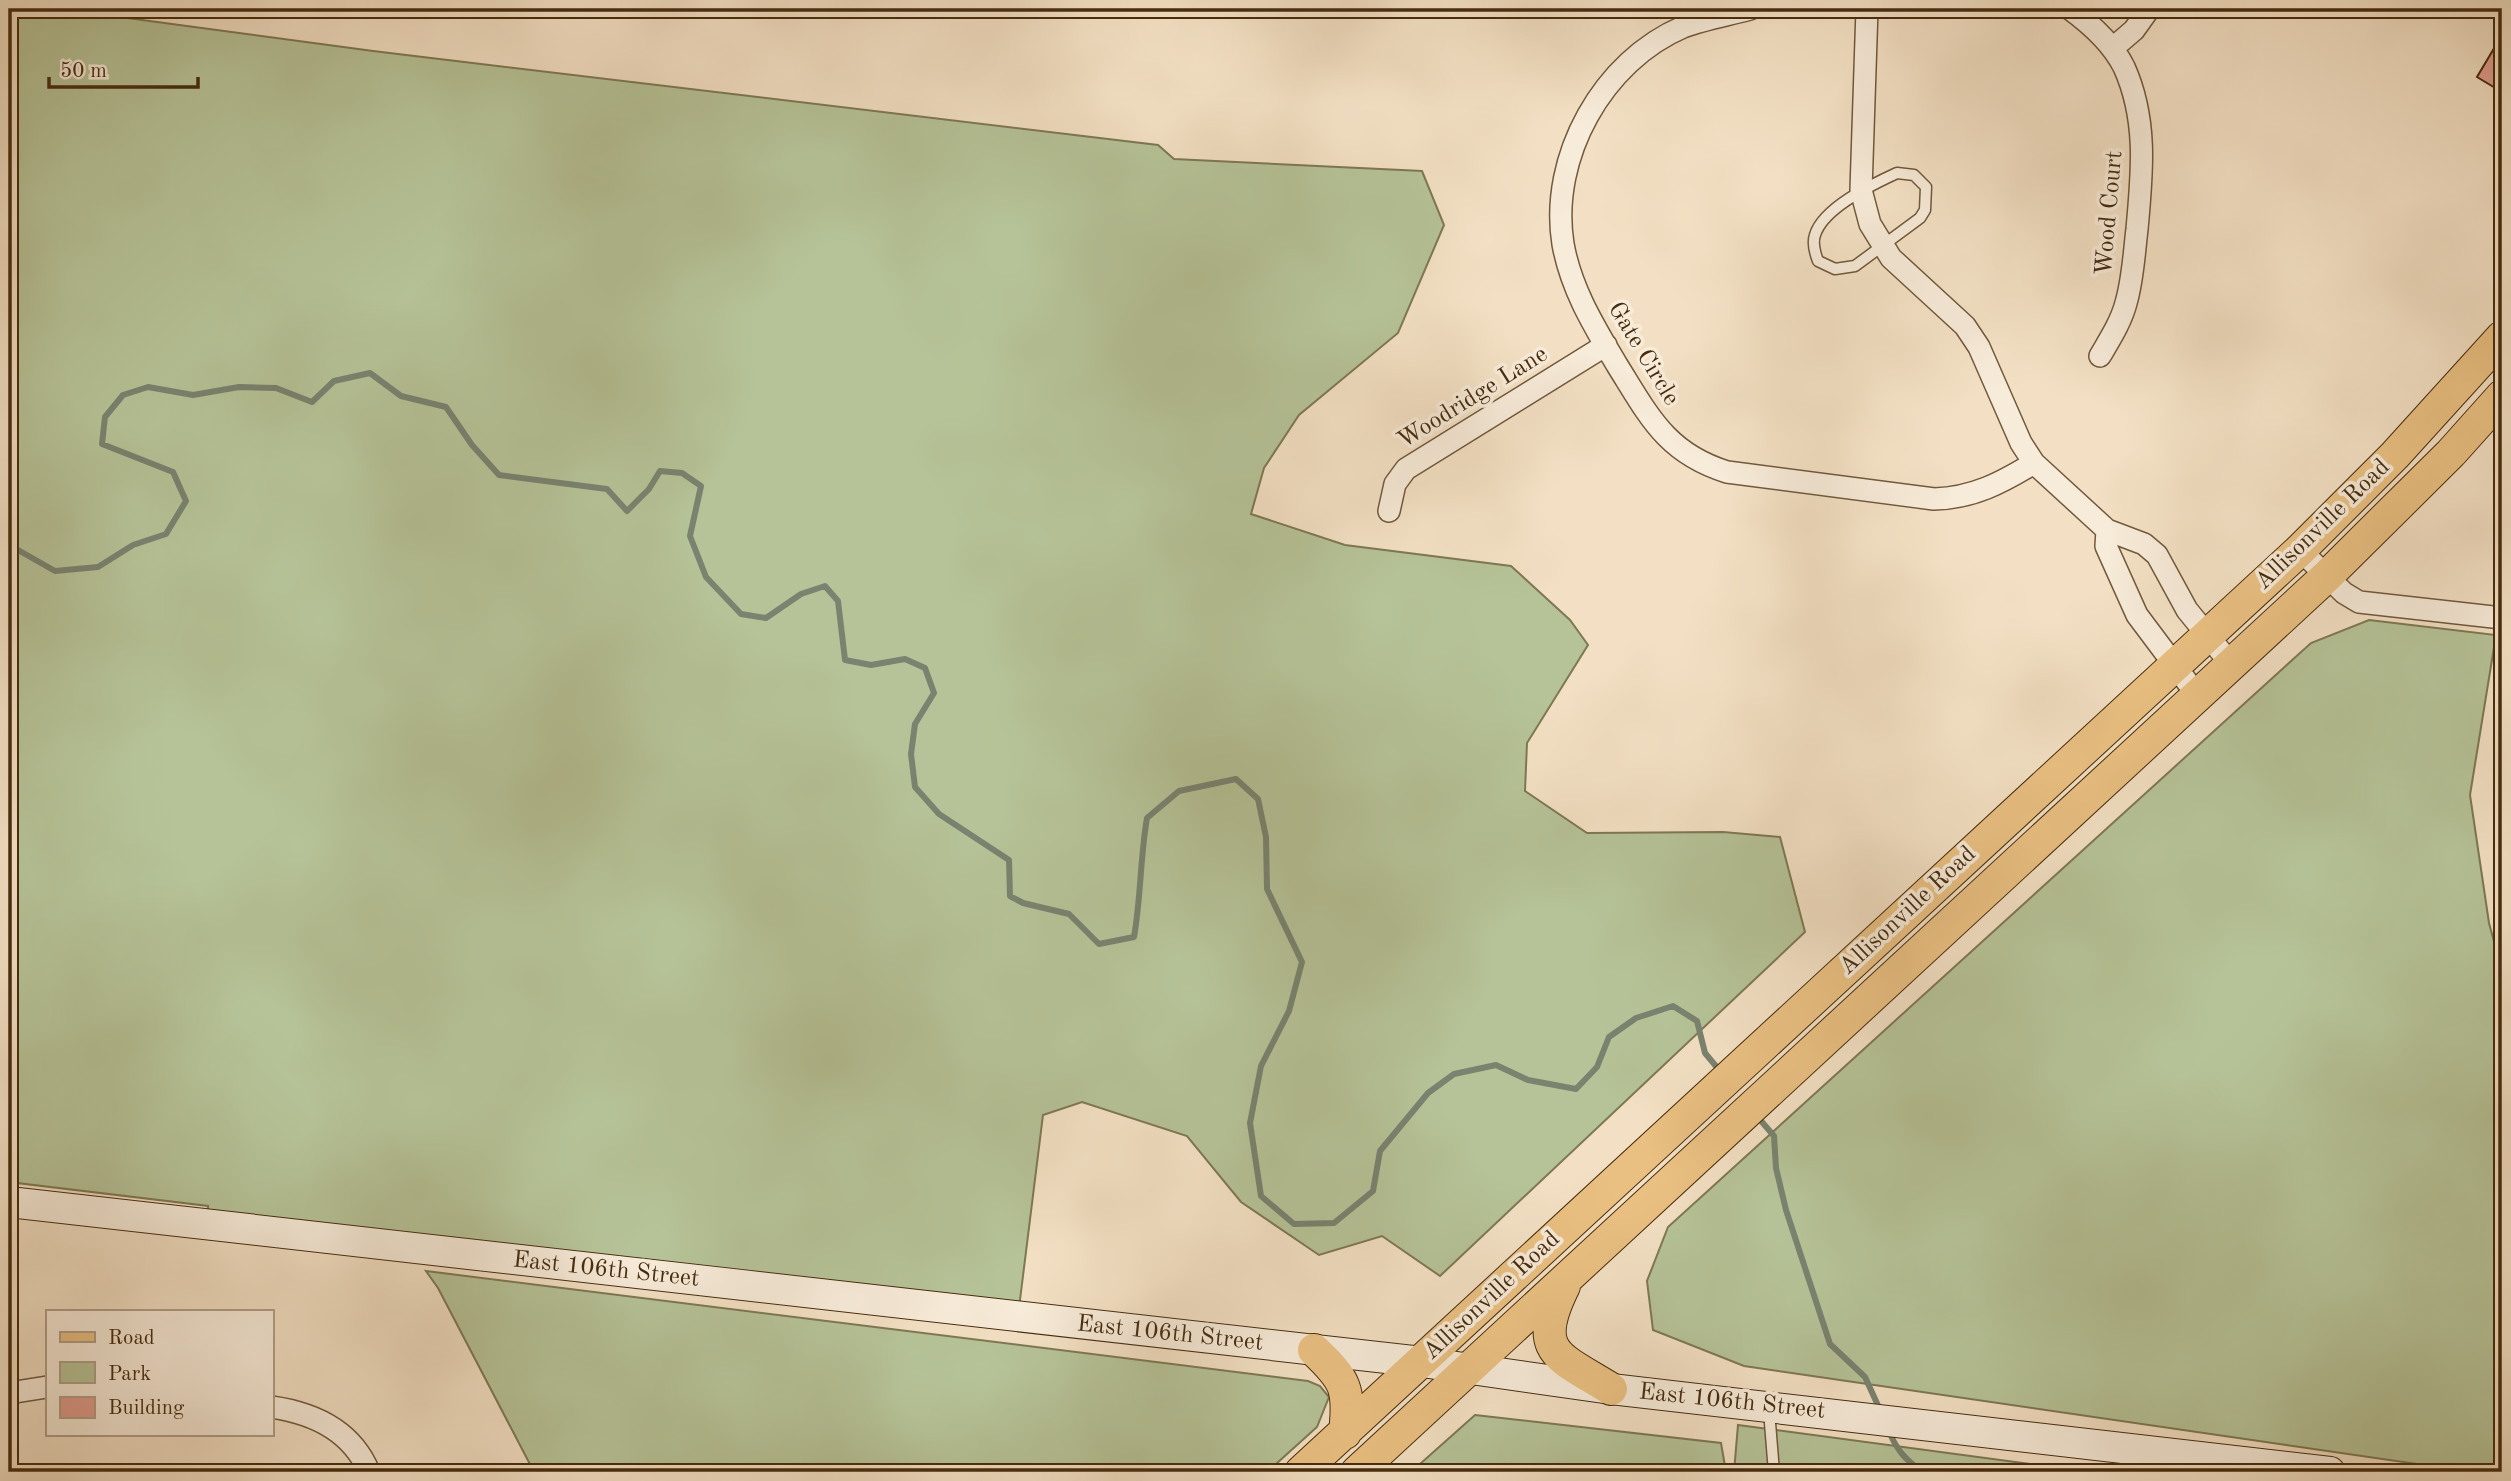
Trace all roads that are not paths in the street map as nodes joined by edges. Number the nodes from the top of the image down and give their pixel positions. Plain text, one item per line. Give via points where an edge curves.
1 (1750, 9) edge
2 (1867, 9) edge
3 (2070, 9) edge
4 (2149, 9) edge
5 (2113, 48) junction
6 (1861, 190) junction
7 (1883, 246) junction
8 (2502, 337) edge
9 (1606, 345) junction
10 (2100, 355) dead end
11 (2502, 396) edge
12 (2034, 463) junction
13 (1389, 511) dead end
14 (2107, 530) junction
15 (2300, 550) junction
16 (2327, 576) junction
17 (2502, 618) edge
18 (2207, 635) junction
19 (2175, 664) junction
20 (2231, 664) junction
21 (2197, 695) junction
22 (9, 1202) edge
23 (1567, 1279) junction
24 (1314, 1350) junction
25 (1422, 1362) junction
26 (1469, 1370) junction
27 (46, 1387) edge
28 (1611, 1389) junction
29 (9, 1393) edge
30 (1772, 1406) junction
31 (273, 1407) edge
32 (1345, 1433) junction
33 (369, 1472) edge
34 (1301, 1472) edge
35 (1357, 1472) edge
36 (1774, 1472) edge
37 (2330, 1472) edge

1 - 9 street, Gate Circle via 1684,27 1643,50 1611,81 1587,116 1569,161 1562,204 1563,243 1574,285
2 - 6 street
3 - 5 street, Wood Court
4 - 5 street
5 - 10 street, Wood Court via 2134,94 2143,163 2126,304
6 - 7 street via 1870,224
6 - 7 lane via 1897,173 1914,175 1926,187 1920,218
6 - 7 lane via 1817,229 1813,238 1818,261 1845,270
7 - 12 street via 1965,326
8 - 15 main road, Allisonville Road via 2395,455
9 - 12 street, Gate Circle via 1655,426 1680,451 1727,472 1951,498 1997,486
9 - 13 street, Woodridge Lane via 1406,469 1395,484
11 - 16 main road, Allisonville Road
12 - 14 street
14 - 18 street via 2144,544 2158,555 2187,610
14 - 19 street via 2106,546 2137,615
15 - 16 street
15 - 18 main road, Allisonville Road
16 - 17 street via 2352,599 2369,605
16 - 20 main road, Allisonville Road
18 - 19 main road, Allisonville Road
18 - 20 street
19 - 21 street
19 - 25 main road, Allisonville Road
20 - 21 main road, Allisonville Road
21 - 23 main road, Allisonville Road
22 - 24 street, East 106th Street
23 - 26 main road, Allisonville Road
23 - 28 main road via 1549,1320 1548,1336 1561,1358
24 - 25 street, East 106th Street
24 - 32 main road via 1336,1371 1347,1392
25 - 26 street, East 106th Street
25 - 32 main road, Allisonville Road
26 - 28 street, East 106th Street
26 - 35 main road, Allisonville Road
27 - 29 street
28 - 30 street, East 106th Street
30 - 36 lane
30 - 37 street, East 106th Street
31 - 33 street via 328,1424 362,1455
32 - 34 main road, Allisonville Road

